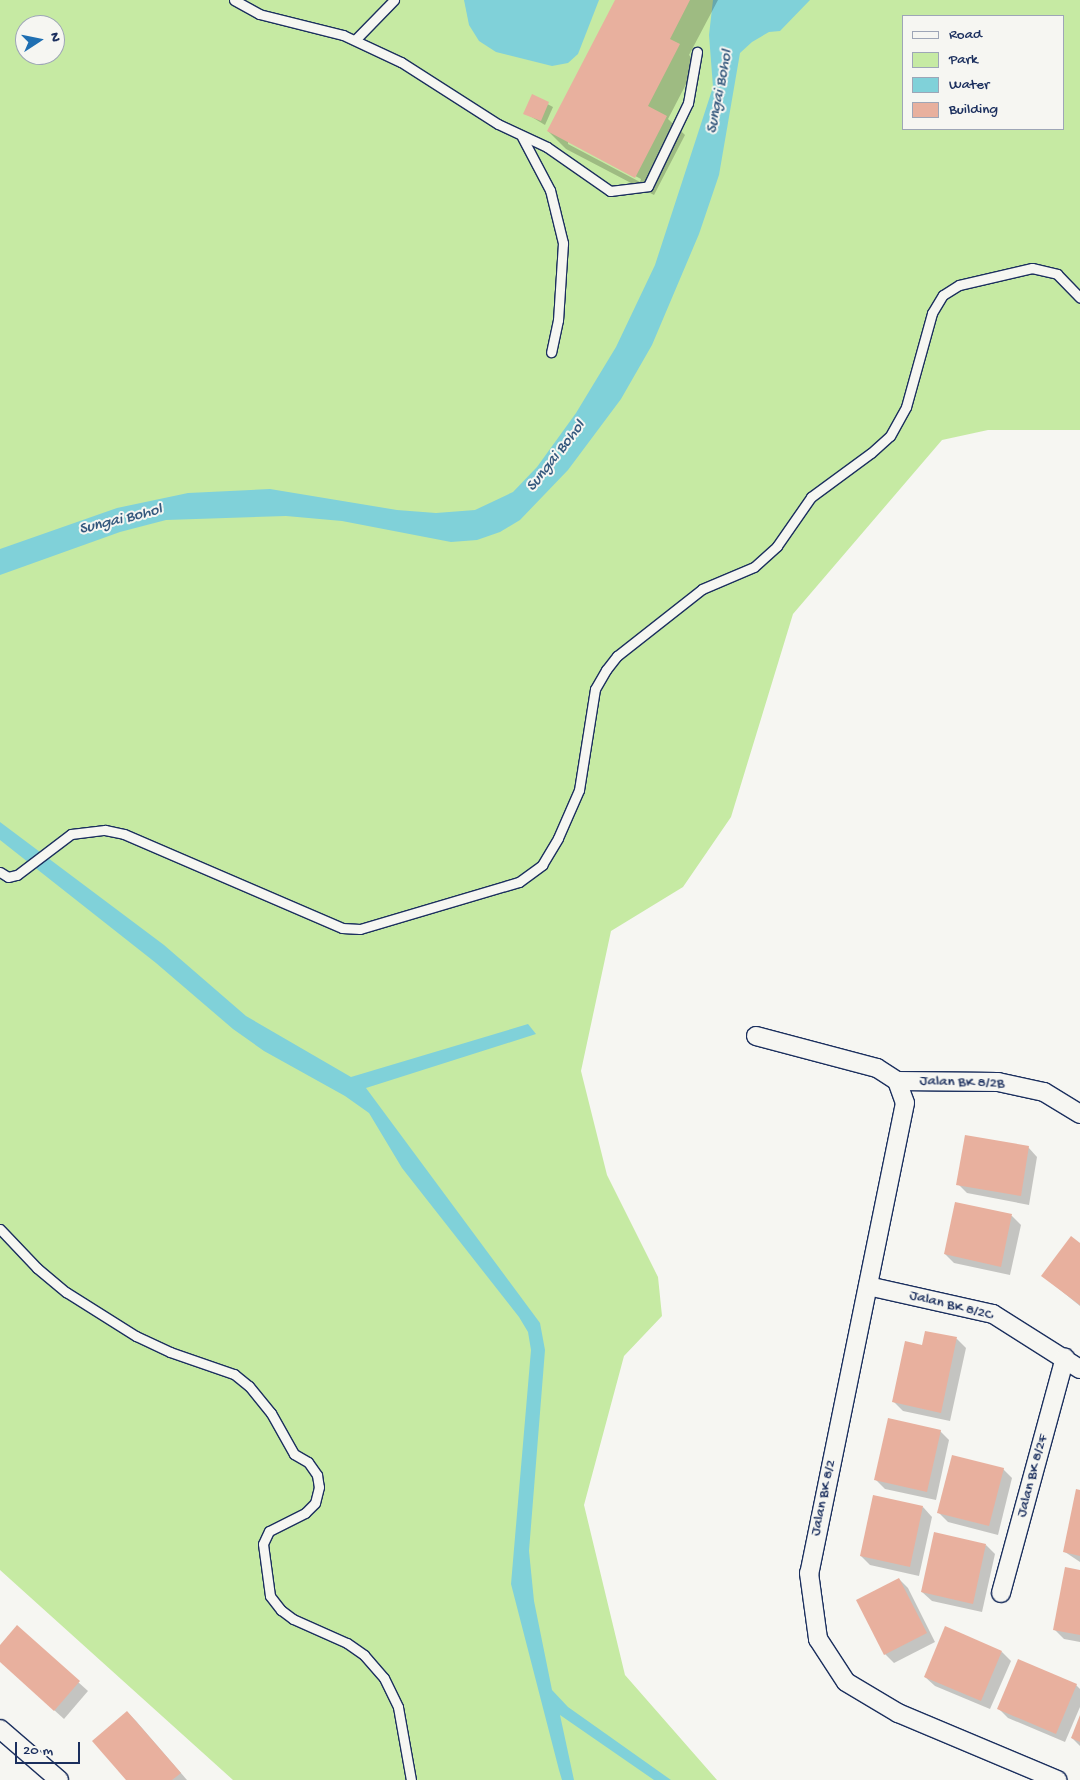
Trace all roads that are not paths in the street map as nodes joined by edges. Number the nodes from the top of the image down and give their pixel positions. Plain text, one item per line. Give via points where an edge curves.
1 (234, 0) edge
2 (394, 0) edge
3 (355, 40) junction
4 (697, 52) dead end
5 (522, 138) junction
6 (1080, 298) edge
7 (551, 352) dead end
8 (0, 872) edge
9 (756, 1036) dead end
10 (897, 1081) junction
11 (1080, 1114) edge
12 (0, 1229) edge
13 (868, 1286) junction
14 (1064, 1358) junction
15 (1080, 1369) edge
16 (1001, 1593) dead end
17 (0, 1729) edge
18 (59, 1780) edge
19 (411, 1780) edge
20 (1057, 1780) edge

1 - 3 lane via 259,14
2 - 3 lane
3 - 5 lane via 401,62
4 - 5 lane via 688,103 648,186 610,192 547,148
5 - 7 lane via 550,190 562,243 558,320
6 - 8 lane via 1057,274 1032,268 958,285 943,296 932,313 906,407 890,436 811,497 777,546 754,567 702,589 617,656 606,670 595,689 579,790 542,865 518,882 360,929 342,928 124,834 86,830 71,834 17,875 8,877
9 - 10 street via 877,1068
10 - 11 street, Jalan BK 8/2B via 998,1082 1044,1092
10 - 13 street, Jalan BK 8/2 via 905,1103
12 - 19 lane via 37,1268 66,1292 136,1336 170,1352 234,1374 249,1386 271,1413 294,1454 308,1462 319,1487 315,1502 305,1513 270,1531 263,1544 270,1596 294,1619 347,1643 364,1655 384,1678 398,1707
13 - 14 street, Jalan BK 8/2C via 993,1314
13 - 20 street, Jalan BK 8/2 via 809,1573 818,1639 846,1682 898,1713
14 - 15 street, Jalan BK 8/2C
14 - 16 street, Jalan BK 8/2F
17 - 18 street

